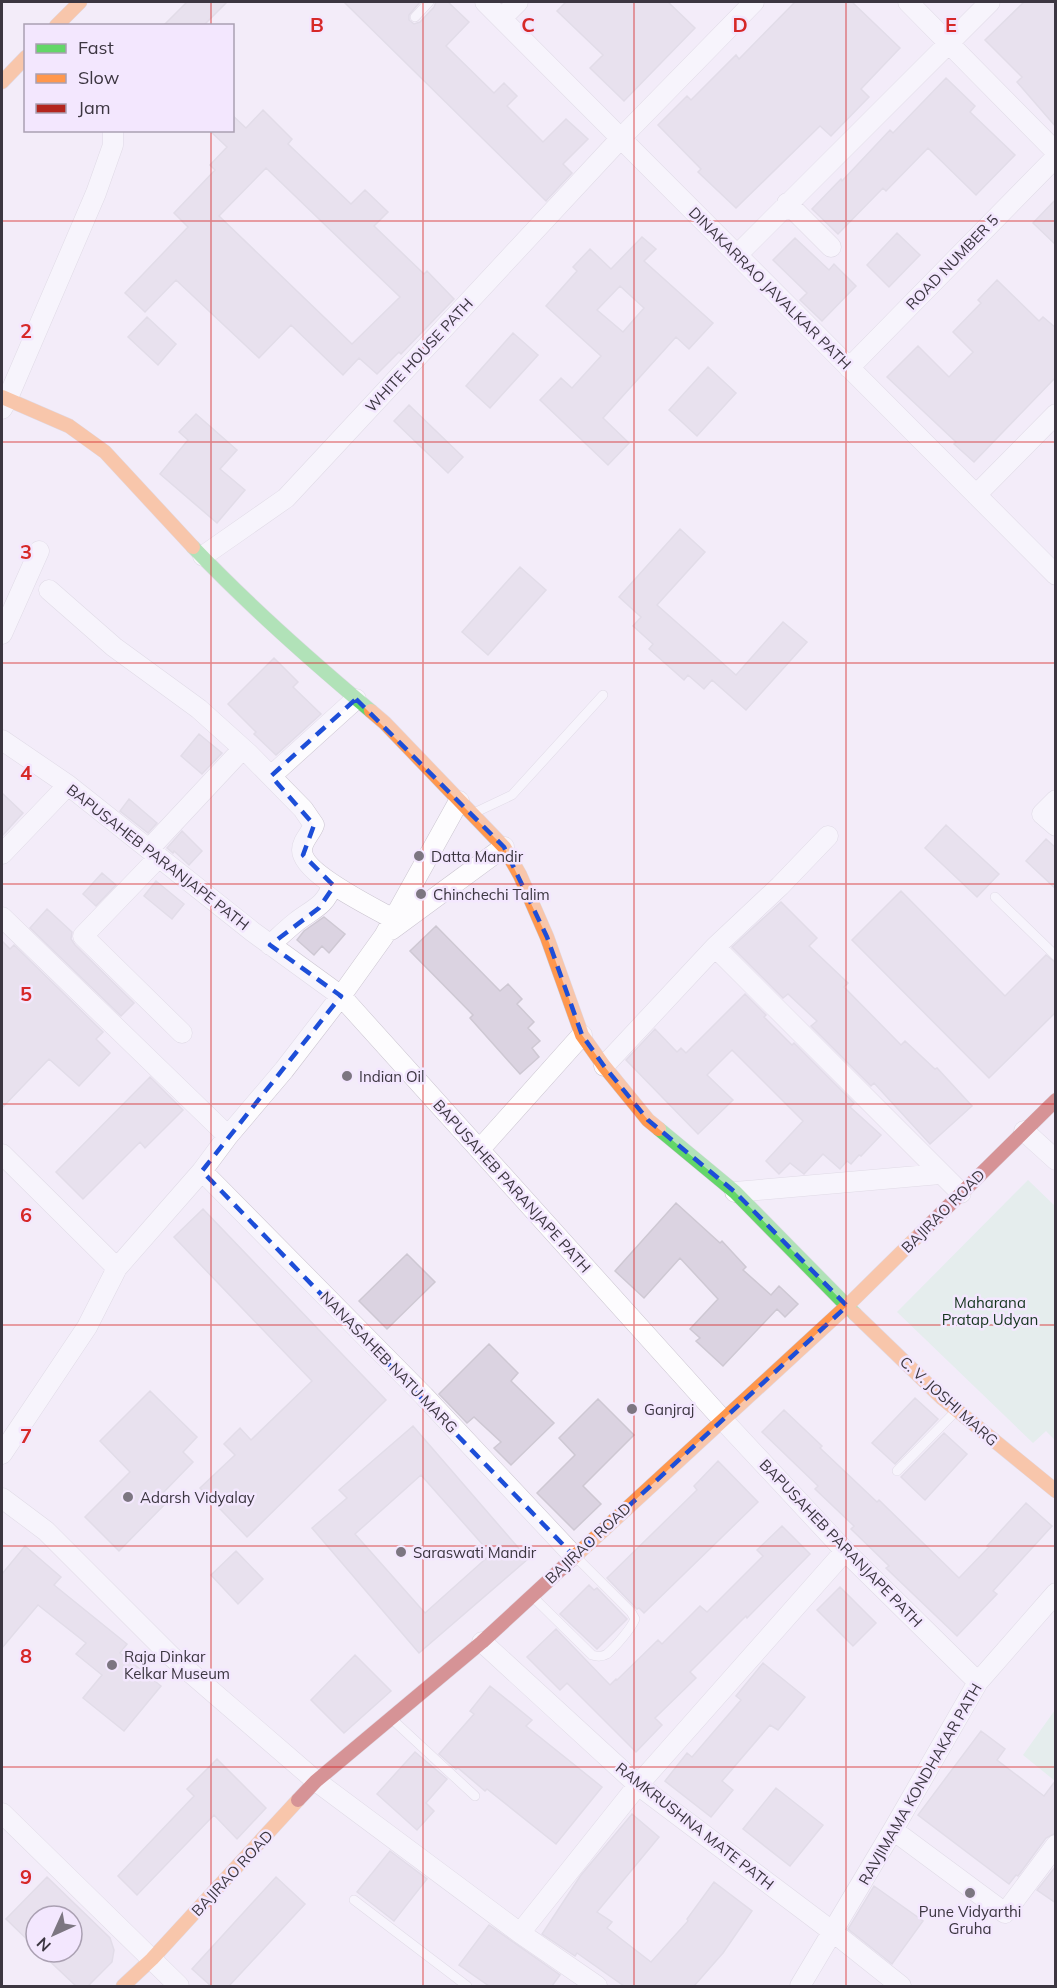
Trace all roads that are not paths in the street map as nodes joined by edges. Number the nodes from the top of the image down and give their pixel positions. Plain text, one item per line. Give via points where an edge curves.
1 (80, 2) edge
2 (429, 2) edge
3 (485, 2) edge
4 (518, 2) edge
5 (754, 2) edge
6 (908, 2) edge
7 (990, 2) edge
8 (415, 17) dead end
9 (501, 18) junction
10 (58, 24) edge
11 (948, 42) junction
12 (24, 59) edge
13 (2, 82) edge
14 (113, 132) edge
15 (621, 138) junction
16 (1056, 152) edge
17 (1056, 157) edge
18 (787, 204) junction
19 (831, 247) dead end
20 (737, 255) junction
21 (849, 368) junction
22 (3, 402) edge
23 (1056, 414) edge
24 (976, 495) junction
25 (39, 550) dead end
26 (203, 556) junction
27 (1056, 575) edge
28 (49, 590) dead end
29 (2, 634) edge
30 (603, 695) dead end
31 (356, 699) junction
32 (2, 740) edge
33 (235, 758) dead end
34 (271, 776) junction
35 (68, 785) junction
36 (1056, 800) edge
37 (465, 807) junction
38 (1056, 826) edge
39 (828, 836) dead end
40 (504, 847) junction
41 (154, 853) junction
42 (2, 854) edge
43 (332, 885) junction
44 (995, 897) dead end
45 (2, 917) edge
46 (388, 927) junction
47 (270, 945) junction
48 (715, 947) junction
49 (1056, 956) edge
50 (340, 996) junction
51 (182, 1033) dead end
52 (582, 1035) junction
53 (603, 1066) junction
54 (1056, 1100) edge
55 (1024, 1131) junction
56 (228, 1136) junction
57 (480, 1149) junction
58 (2, 1155) edge
59 (1056, 1160) edge
60 (202, 1171) junction
61 (940, 1174) junction
62 (735, 1192) junction
63 (961, 1193) junction
64 (117, 1268) junction
65 (847, 1306) junction
66 (956, 1410) junction
67 (722, 1419) junction
68 (2, 1454) edge
69 (897, 1471) dead end
70 (1056, 1491) edge
71 (2, 1498) edge
72 (845, 1551) junction
73 (574, 1556) junction
74 (1056, 1593) edge
75 (532, 1596) junction
76 (482, 1642) junction
77 (978, 1682) junction
78 (391, 1718) junction
79 (316, 1781) junction
80 (638, 1785) junction
81 (475, 1796) dead end
82 (2, 1813) edge
83 (893, 1830) junction
84 (1056, 1845) edge
85 (354, 1900) dead end
86 (833, 1932) junction
87 (520, 1933) junction
88 (152, 1959) junction
89 (123, 1986) edge
90 (179, 1986) edge
91 (467, 1986) edge
92 (597, 1986) edge
93 (800, 1986) edge
94 (901, 1986) edge

1 - 10 main road
2 - 8 lane
3 - 9 street, DINAKARRAO JAVALKAR PATH
4 - 9 street
5 - 15 street, WHITE HOUSE PATH
6 - 11 street
7 - 11 street
9 - 15 street, DINAKARRAO JAVALKAR PATH
11 - 16 street
11 - 18 street
12 - 13 main road
14 - 22 street via 113,145 96,193
15 - 20 street, DINAKARRAO JAVALKAR PATH
15 - 26 street, WHITE HOUSE PATH via 286,498
17 - 21 street, ROAD NUMBER 5
18 - 19 street
18 - 20 street
20 - 21 street, DINAKARRAO JAVALKAR PATH
21 - 24 street, DINAKARRAO JAVALKAR PATH
22 - 26 main road, C. V. JOSHI MARG via 69,426 105,452
23 - 24 street
24 - 27 street, DINAKARRAO JAVALKAR PATH
25 - 29 street
26 - 31 main road, C. V. JOSHI MARG via 235,591
28 - 34 street via 114,646 199,709
30 - 37 lane via 512,795
31 - 34 street
31 - 37 main road, C. V. JOSHI MARG via 385,723
32 - 35 street, BAPUSAHEB PARANJAPE PATH
33 - 41 street
34 - 43 street via 314,825 302,847 303,855
35 - 41 street, BAPUSAHEB PARANJAPE PATH
35 - 42 street
36 - 38 street via 1042,814
37 - 40 main road, C. V. JOSHI MARG
37 - 46 street
39 - 48 street
40 - 46 street
40 - 52 main road, C. V. JOSHI MARG via 547,937
41 - 47 street, BAPUSAHEB PARANJAPE PATH
41 - 51 street via 84,936
43 - 46 street
43 - 47 street via 319,908 299,919
44 - 49 lane
45 - 56 street
46 - 50 street
47 - 50 street, BAPUSAHEB PARANJAPE PATH
48 - 53 street
48 - 61 street
50 - 56 street
50 - 57 street, BAPUSAHEB PARANJAPE PATH
52 - 53 main road, C. V. JOSHI MARG
52 - 57 street
53 - 62 main road, C. V. JOSHI MARG via 648,1120
54 - 55 main road, BAJIRAO ROAD
55 - 59 street
55 - 63 main road, BAJIRAO ROAD
56 - 60 street
57 - 67 street, BAPUSAHEB PARANJAPE PATH
58 - 64 street
60 - 64 street
60 - 73 street, NANASAHEB NATU MARG via 424,1396
61 - 62 street
61 - 63 street
62 - 65 main road, C. V. JOSHI MARG
63 - 65 main road, BAJIRAO ROAD
64 - 68 street via 87,1327
65 - 66 main road, C. V. JOSHI MARG
65 - 67 main road, BAJIRAO ROAD
66 - 69 lane
66 - 70 main road, C. V. JOSHI MARG
67 - 72 street, BAPUSAHEB PARANJAPE PATH
67 - 73 main road, BAJIRAO ROAD
71 - 79 street via 46,1531 171,1656
72 - 77 street, BAPUSAHEB PARANJAPE PATH
72 - 80 street
73 - 75 main road, BAJIRAO ROAD
73 - 75 lane via 635,1619 606,1654 592,1655
74 - 77 street, RAVJIMAMA KONDHAKAR PATH
75 - 76 main road, BAJIRAO ROAD
76 - 78 main road, BAJIRAO ROAD
76 - 80 street, RAMKRUSHNA MATE PATH
77 - 83 street, RAVJIMAMA KONDHAKAR PATH
78 - 79 main road, BAJIRAO ROAD
78 - 81 lane
79 - 87 street
79 - 88 main road, BAJIRAO ROAD
80 - 86 street, RAMKRUSHNA MATE PATH
80 - 87 street
82 - 88 street
83 - 84 street via 1005,1913
83 - 86 street, RAVJIMAMA KONDHAKAR PATH
85 - 91 lane
86 - 93 street, RAVJIMAMA KONDHAKAR PATH
86 - 94 street, RAMKRUSHNA MATE PATH
87 - 92 street
88 - 89 main road, BAJIRAO ROAD
88 - 90 street

